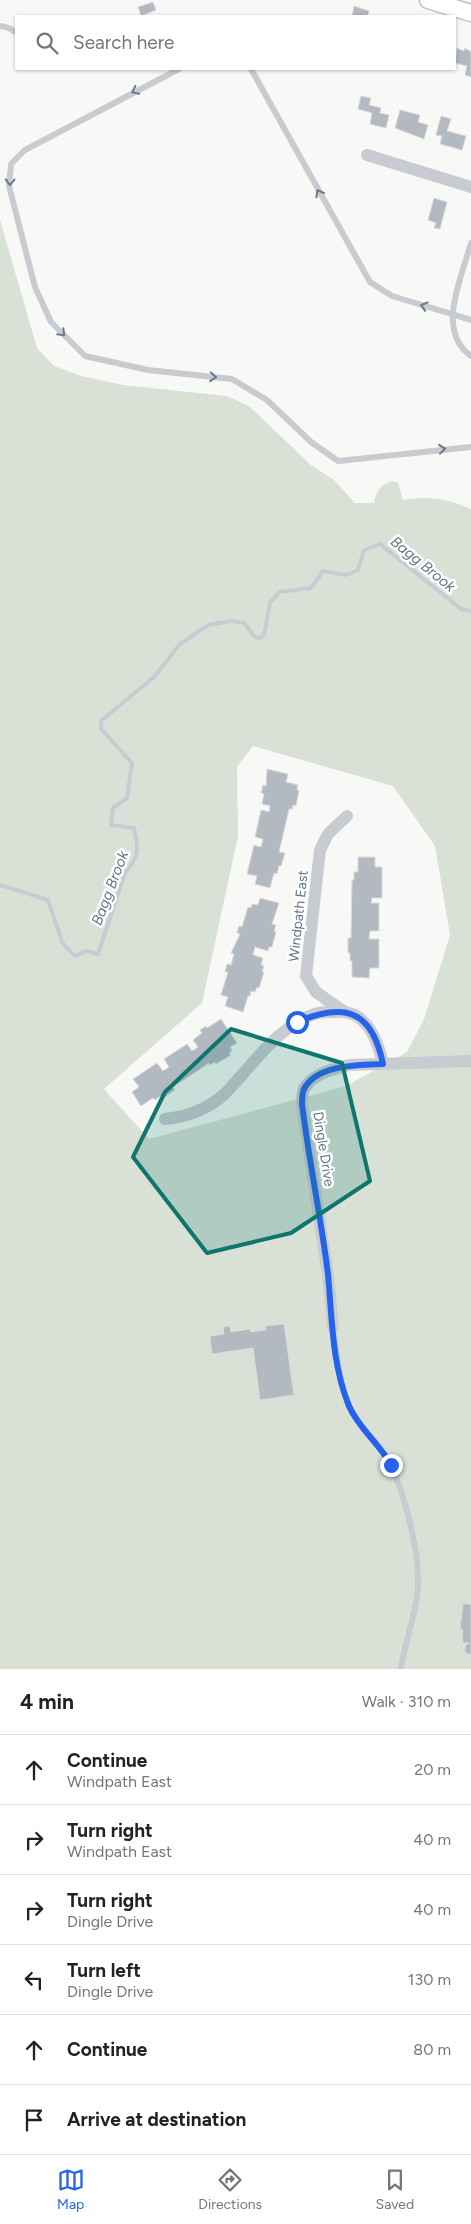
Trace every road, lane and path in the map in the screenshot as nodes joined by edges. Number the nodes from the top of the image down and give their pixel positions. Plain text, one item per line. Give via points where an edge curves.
1 (428, 0) edge
2 (471, 13) edge
3 (0, 26) edge
4 (15, 32) dead end
5 (177, 70) edge
6 (252, 70) edge
7 (367, 155) dead end
8 (471, 187) edge
9 (471, 243) edge
10 (451, 314) junction
11 (471, 320) edge
12 (471, 356) edge
13 (471, 446) edge
14 (347, 816) dead end
15 (343, 1011) junction
16 (471, 1060) edge
17 (383, 1064) junction
18 (165, 1119) dead end
19 (333, 1328) joint
20 (401, 1669) edge

1 - 2 main road
3 - 4 lane
5 -> 13 lane via 25,150 11,164 9,186 35,287 51,322 85,356 148,370 232,379 267,400 311,442 338,461
10 -> 6 lane via 392,296 370,282
7 - 8 street
9 - 10 lane
10 - 11 lane
10 - 12 lane via 455,336 462,350
14 - 15 street, Windpath East via 328,834 320,850 306,976 316,992
15 - 17 street, Windpath East via 354,1014 365,1023 379,1042
15 - 18 street via 318,1013 297,1022 268,1047 221,1097 197,1113
16 - 17 street, Dingle Drive
17 - 19 street, Dingle Drive via 349,1065 330,1070 315,1077 303,1089 302,1104
19 - 20 lane via 338,1369 349,1406 391,1465 418,1563 418,1587

